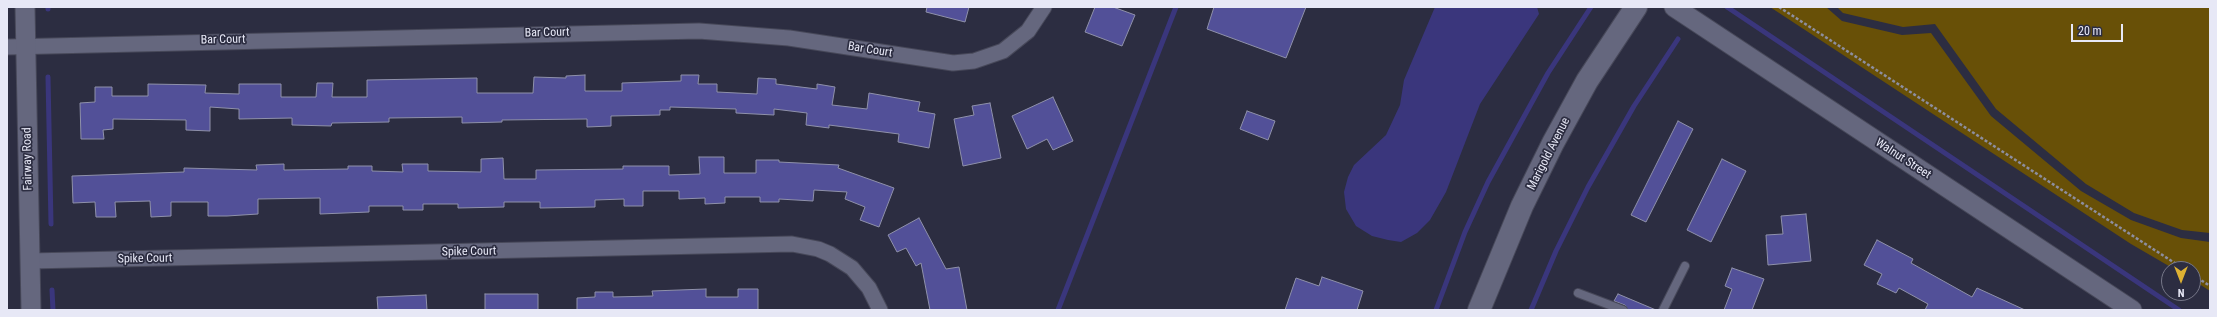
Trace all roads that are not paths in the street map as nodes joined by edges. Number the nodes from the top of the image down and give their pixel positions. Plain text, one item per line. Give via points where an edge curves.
1 (25, 7) edge
2 (1044, 7) edge
3 (1636, 7) edge
4 (1674, 7) edge
5 (26, 46) junction
6 (7, 47) edge
7 (30, 261) junction
8 (1685, 266) dead end
9 (1578, 293) dead end
10 (32, 310) edge
11 (880, 310) edge
12 (1479, 310) edge
13 (1623, 310) edge
14 (1663, 310) edge
15 (2132, 310) edge

1 - 5 street, Fairway Road
2 - 5 street, Bar Court via 1028,31 1003,51 974,62 953,64 789,38 699,31
3 - 12 main road, Marigold Avenue via 1587,81 1553,143 1519,214
4 - 15 street, Walnut Street
5 - 6 street, Bar Court
5 - 7 street, Fairway Road
7 - 10 street, Fairway Road
7 - 11 street, Spike Court via 792,244 818,249 852,268 869,288
8 - 14 lane
9 - 13 lane

